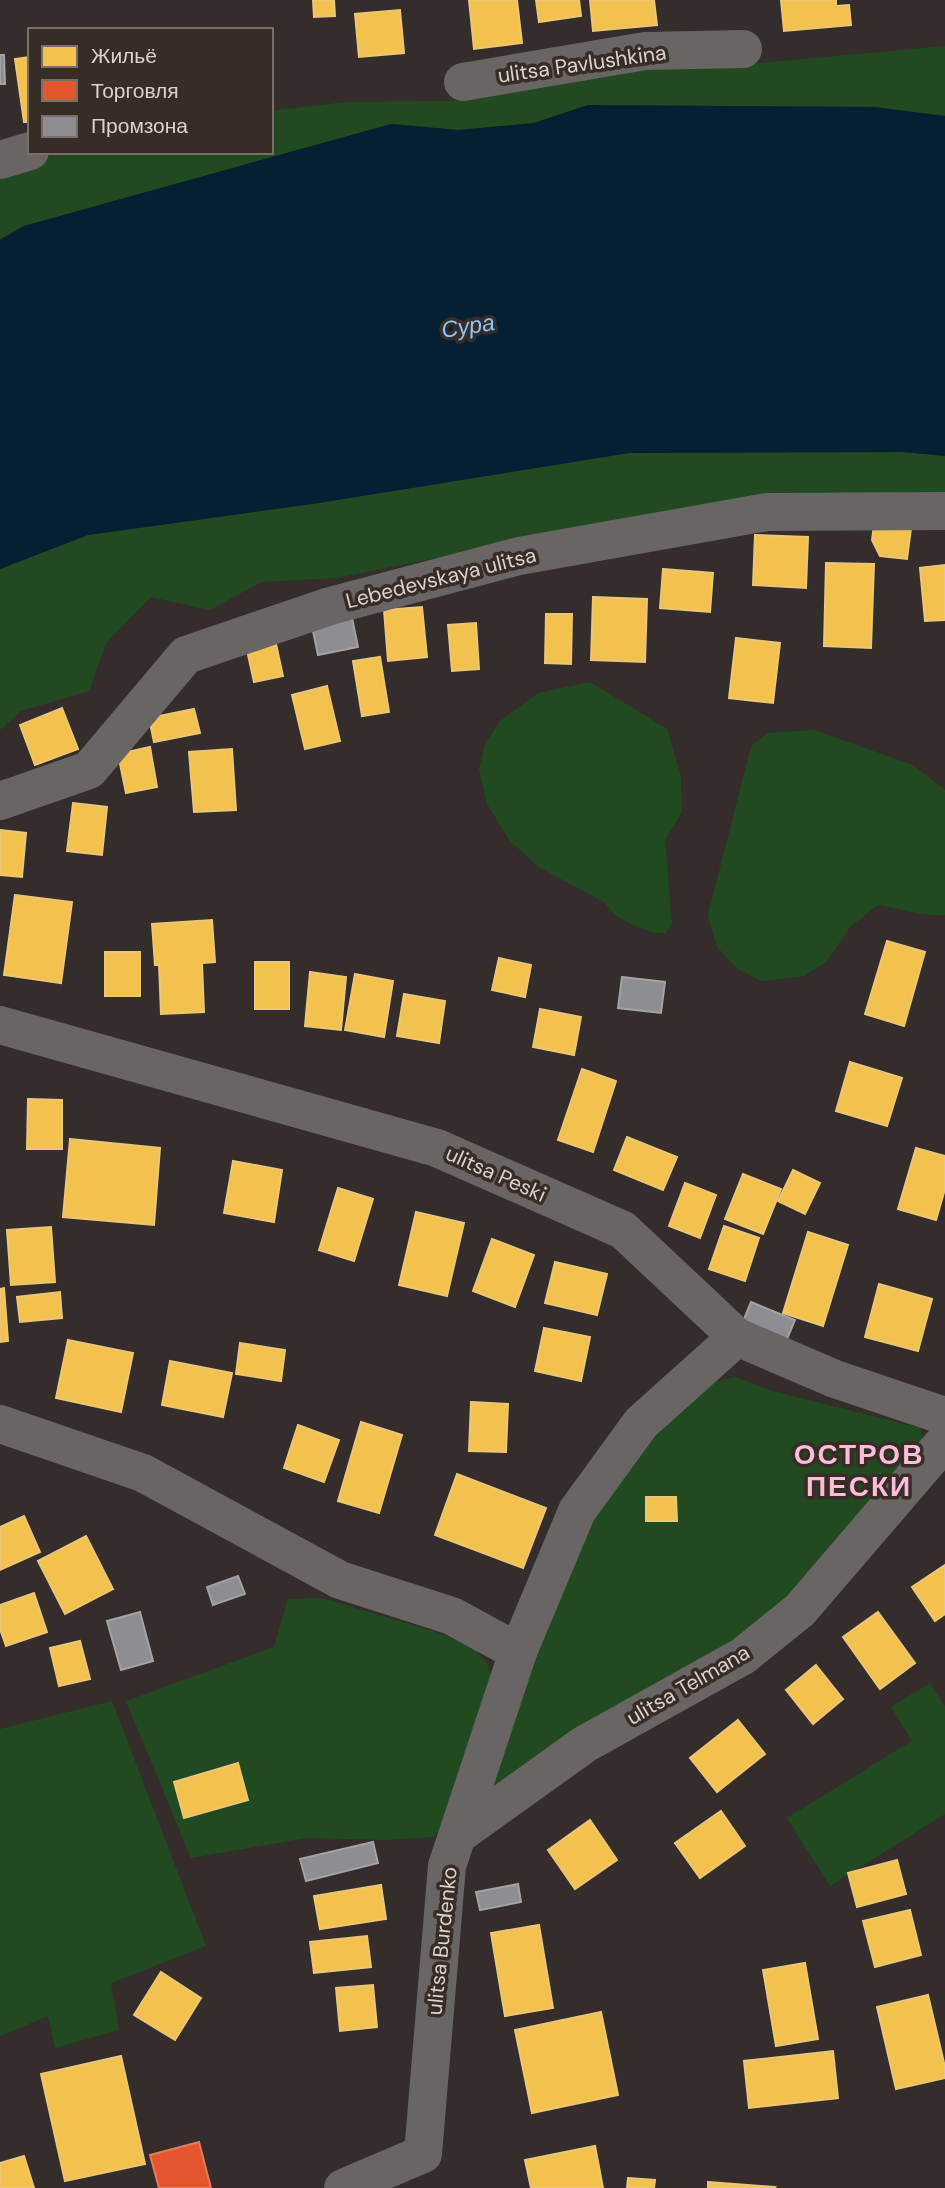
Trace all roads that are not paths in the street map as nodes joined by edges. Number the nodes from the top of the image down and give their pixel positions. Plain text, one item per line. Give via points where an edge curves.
1 (744, 49) dead end
2 (463, 82) dead end
3 (28, 151) edge
4 (0, 160) edge
5 (945, 511) edge
6 (0, 801) edge
7 (0, 1025) edge
8 (737, 1337) junction
9 (945, 1416) edge
10 (0, 1424) edge
11 (945, 1441) edge
12 (518, 1652) junction
13 (458, 1835) junction
14 (343, 2188) edge

1 - 2 street, ulitsa Pavlushkina via 645,51
3 - 4 street
5 - 6 street, Lebedevskaya ulitsa via 767,512 520,556 330,606 186,655 89,770
7 - 8 street, ulitsa Peski via 438,1148 623,1230
8 - 9 street, ulitsa Peski via 835,1379
8 - 12 street, ulitsa Burdenko via 641,1423 577,1511
10 - 12 street via 143,1474 340,1580 452,1616
11 - 13 street, ulitsa Telmana via 800,1610 743,1656 585,1744
12 - 13 street, ulitsa Burdenko
13 - 14 street, ulitsa Burdenko via 447,1866 423,2154

